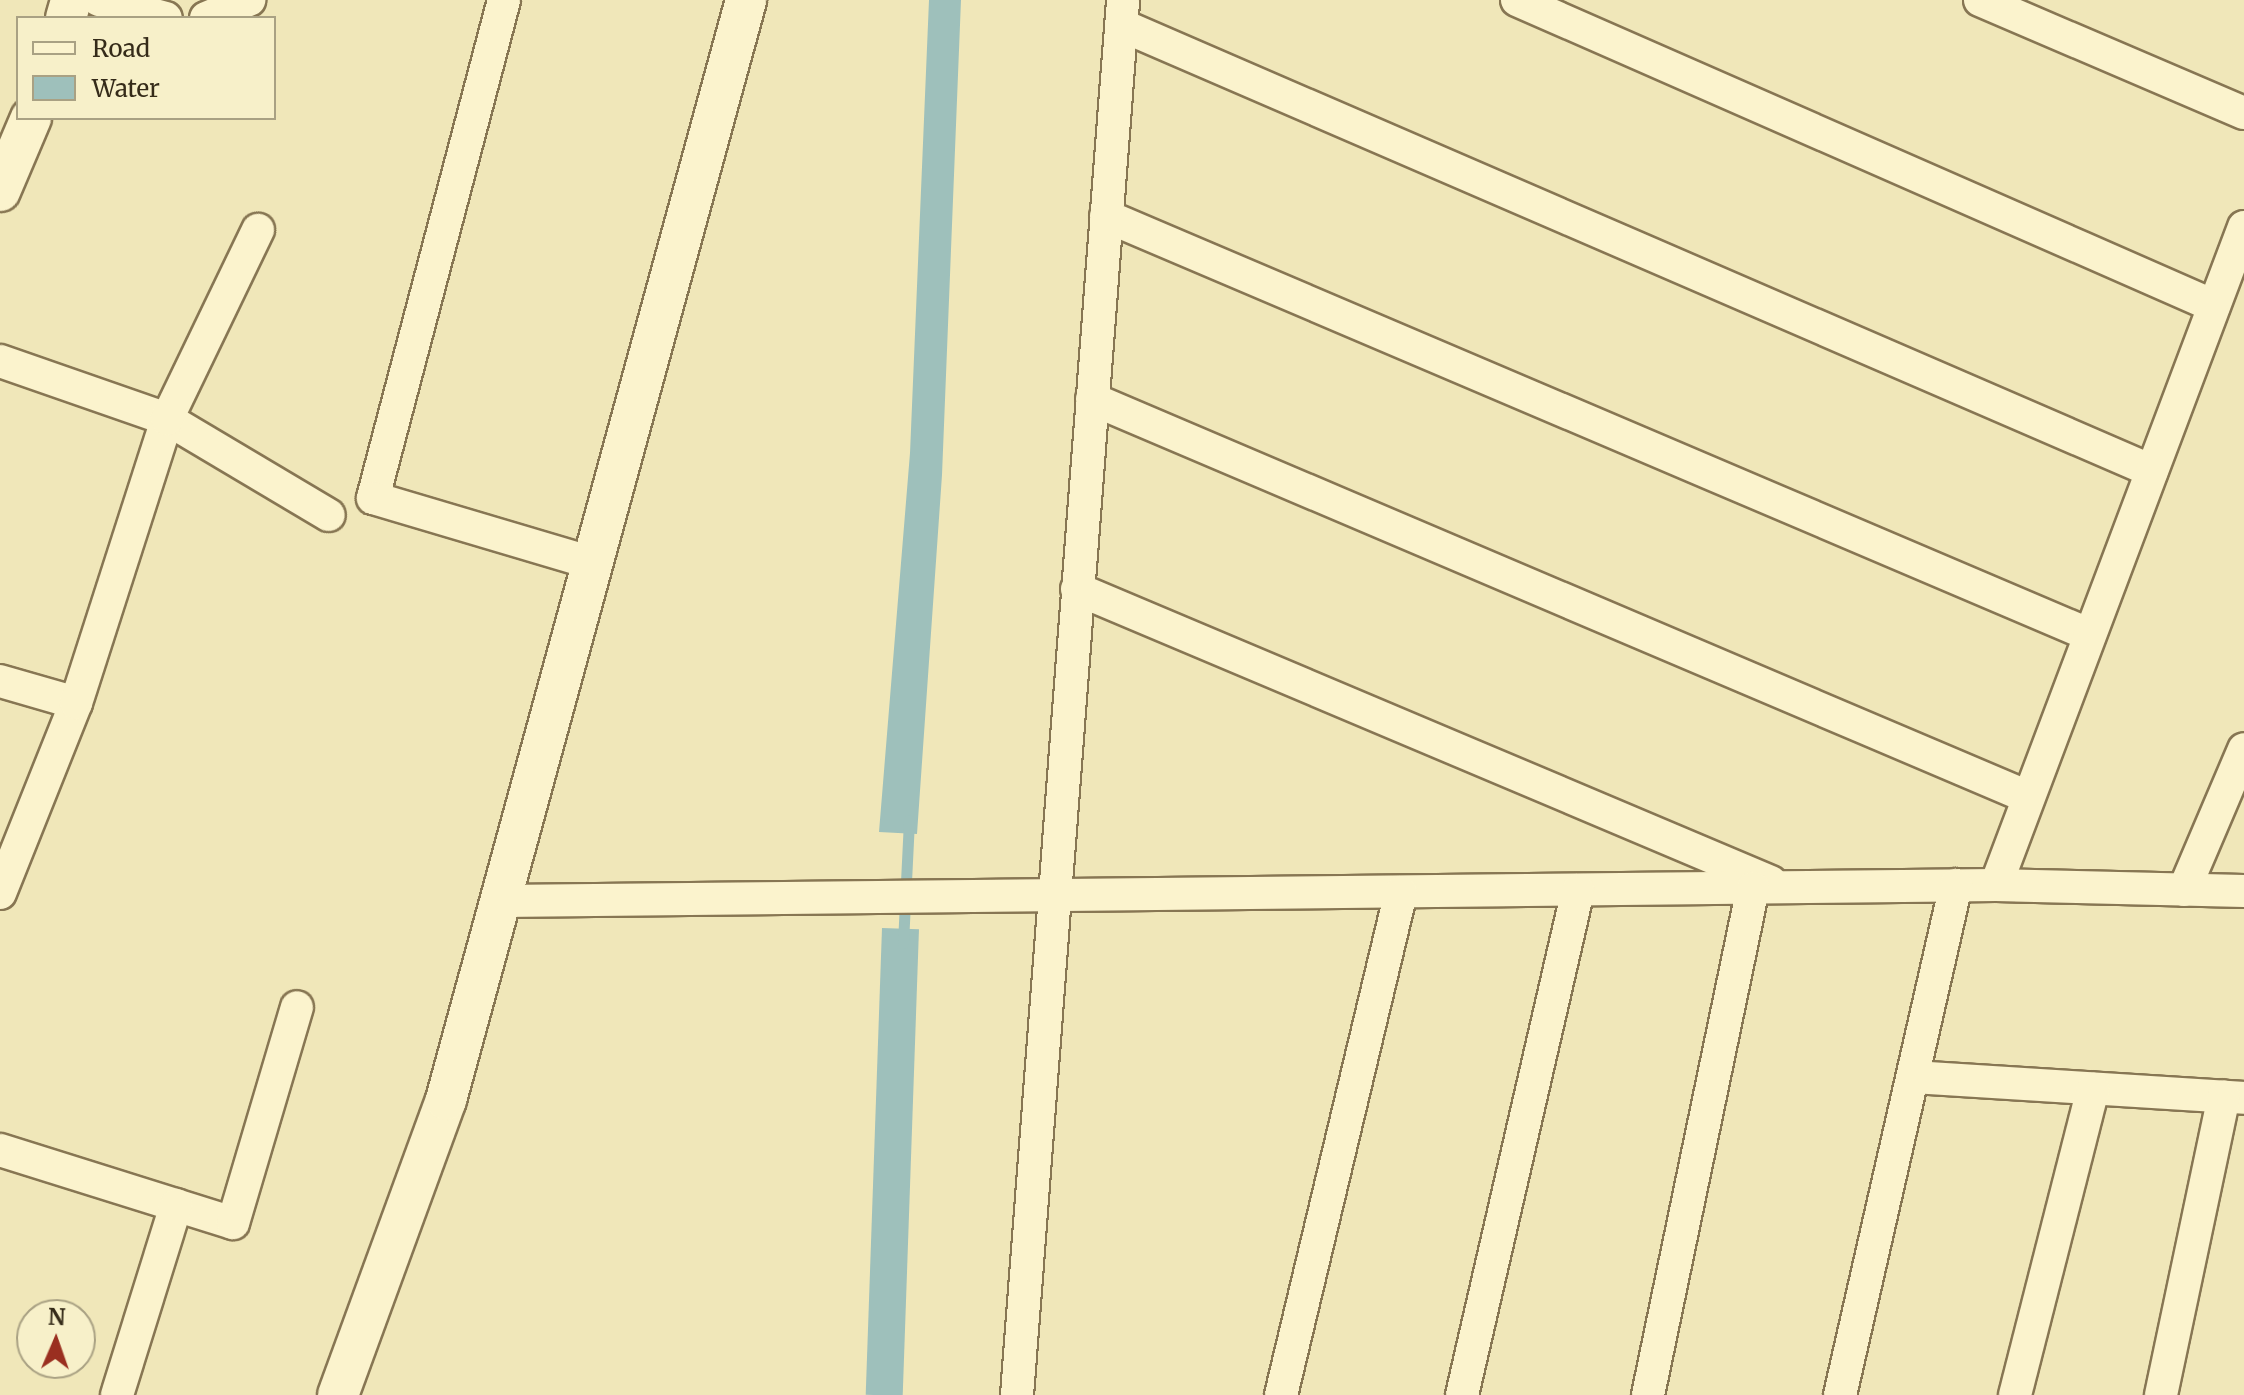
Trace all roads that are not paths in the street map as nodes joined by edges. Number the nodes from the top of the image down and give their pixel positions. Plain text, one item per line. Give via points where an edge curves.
1 (99, 0) edge
2 (249, 0) edge
3 (504, 0) edge
4 (746, 0) edge
5 (1517, 0) edge
6 (1980, 0) edge
7 (1122, 13) edge
8 (2050, 14) edge
9 (159, 16) edge
10 (211, 16) edge
11 (2244, 113) edge
12 (30, 120) edge
13 (2, 183) edge
14 (1106, 216) junction
15 (2244, 227) edge
16 (258, 230) dead end
17 (2214, 306) junction
18 (0, 361) edge
19 (1092, 399) junction
20 (167, 419) junction
21 (2152, 471) junction
22 (329, 515) dead end
23 (593, 563) junction
24 (1077, 589) junction
25 (2090, 635) junction
26 (0, 681) edge
27 (76, 703) junction
28 (2244, 749) edge
29 (2028, 797) junction
30 (1956, 885) junction
31 (1996, 885) junction
32 (1768, 888) junction
33 (1578, 890) junction
34 (2184, 890) junction
35 (2244, 891) edge
36 (1401, 892) junction
37 (0, 893) edge
38 (1054, 896) junction
39 (501, 901) junction
40 (297, 1007) dead end
41 (1913, 1077) junction
42 (2093, 1089) junction
43 (2234, 1098) edge
44 (0, 1150) edge
45 (176, 1205) junction
46 (117, 1395) edge
47 (338, 1395) edge
48 (1017, 1395) edge
49 (1281, 1395) edge
50 (1462, 1395) edge
51 (1648, 1395) edge
52 (1840, 1395) edge
53 (2015, 1395) edge
54 (2161, 1395) edge

1 - 9 street
2 - 10 street
3 - 23 street via 373,498
4 - 23 street
5 - 17 street
6 - 8 street
7 - 14 street
7 - 21 street
8 - 11 street
12 - 13 street
14 - 19 street
14 - 25 street
15 - 17 street
16 - 20 street
17 - 21 street
18 - 20 street
19 - 24 street
19 - 29 street
20 - 22 street
20 - 27 street
21 - 25 street
23 - 39 street
24 - 32 street
24 - 38 street
25 - 29 street
26 - 27 street
27 - 37 street
28 - 34 street
29 - 31 street
30 - 31 street
30 - 32 street
30 - 41 street
31 - 34 street
32 - 33 street
32 - 51 street
33 - 36 street
33 - 50 street
34 - 35 street
36 - 38 street
36 - 49 street
38 - 39 street
38 - 48 street
39 - 47 street via 446,1100
40 - 45 street via 233,1223
41 - 42 street
41 - 52 street
42 - 43 street
42 - 53 street
43 - 54 street
44 - 45 street
45 - 46 street

